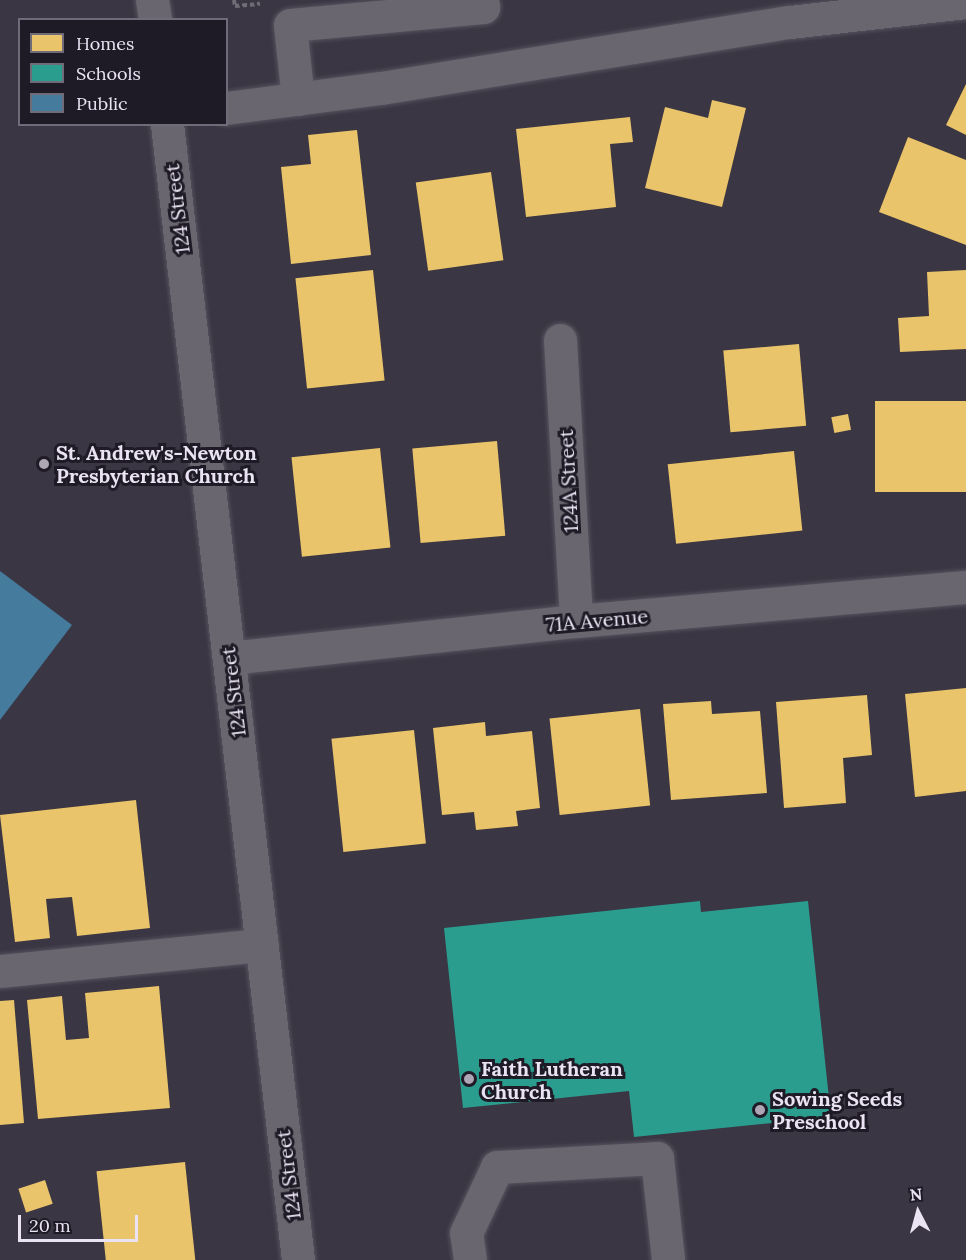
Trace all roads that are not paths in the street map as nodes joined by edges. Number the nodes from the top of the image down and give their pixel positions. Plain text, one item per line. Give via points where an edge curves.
1 (152, 0) edge
2 (482, 0) edge
3 (966, 2) edge
4 (155, 18) edge
5 (298, 99) junction
6 (228, 108) edge
7 (167, 126) edge
8 (560, 340) dead end
9 (966, 587) edge
10 (576, 621) junction
11 (229, 658) junction
12 (262, 945) junction
13 (0, 970) edge
14 (298, 1260) edge
15 (470, 1260) edge
16 (668, 1260) edge

1 - 4 street
2 - 5 street via 483,7 290,25
3 - 5 street via 790,22
5 - 6 street
7 - 11 street, 124 Street
8 - 10 street, 124A Street
9 - 10 street, 71A Avenue
10 - 11 street, 71A Avenue
11 - 12 street, 124 Street
12 - 13 street
12 - 14 street, 124 Street
15 - 16 street via 466,1233 497,1167 657,1158

